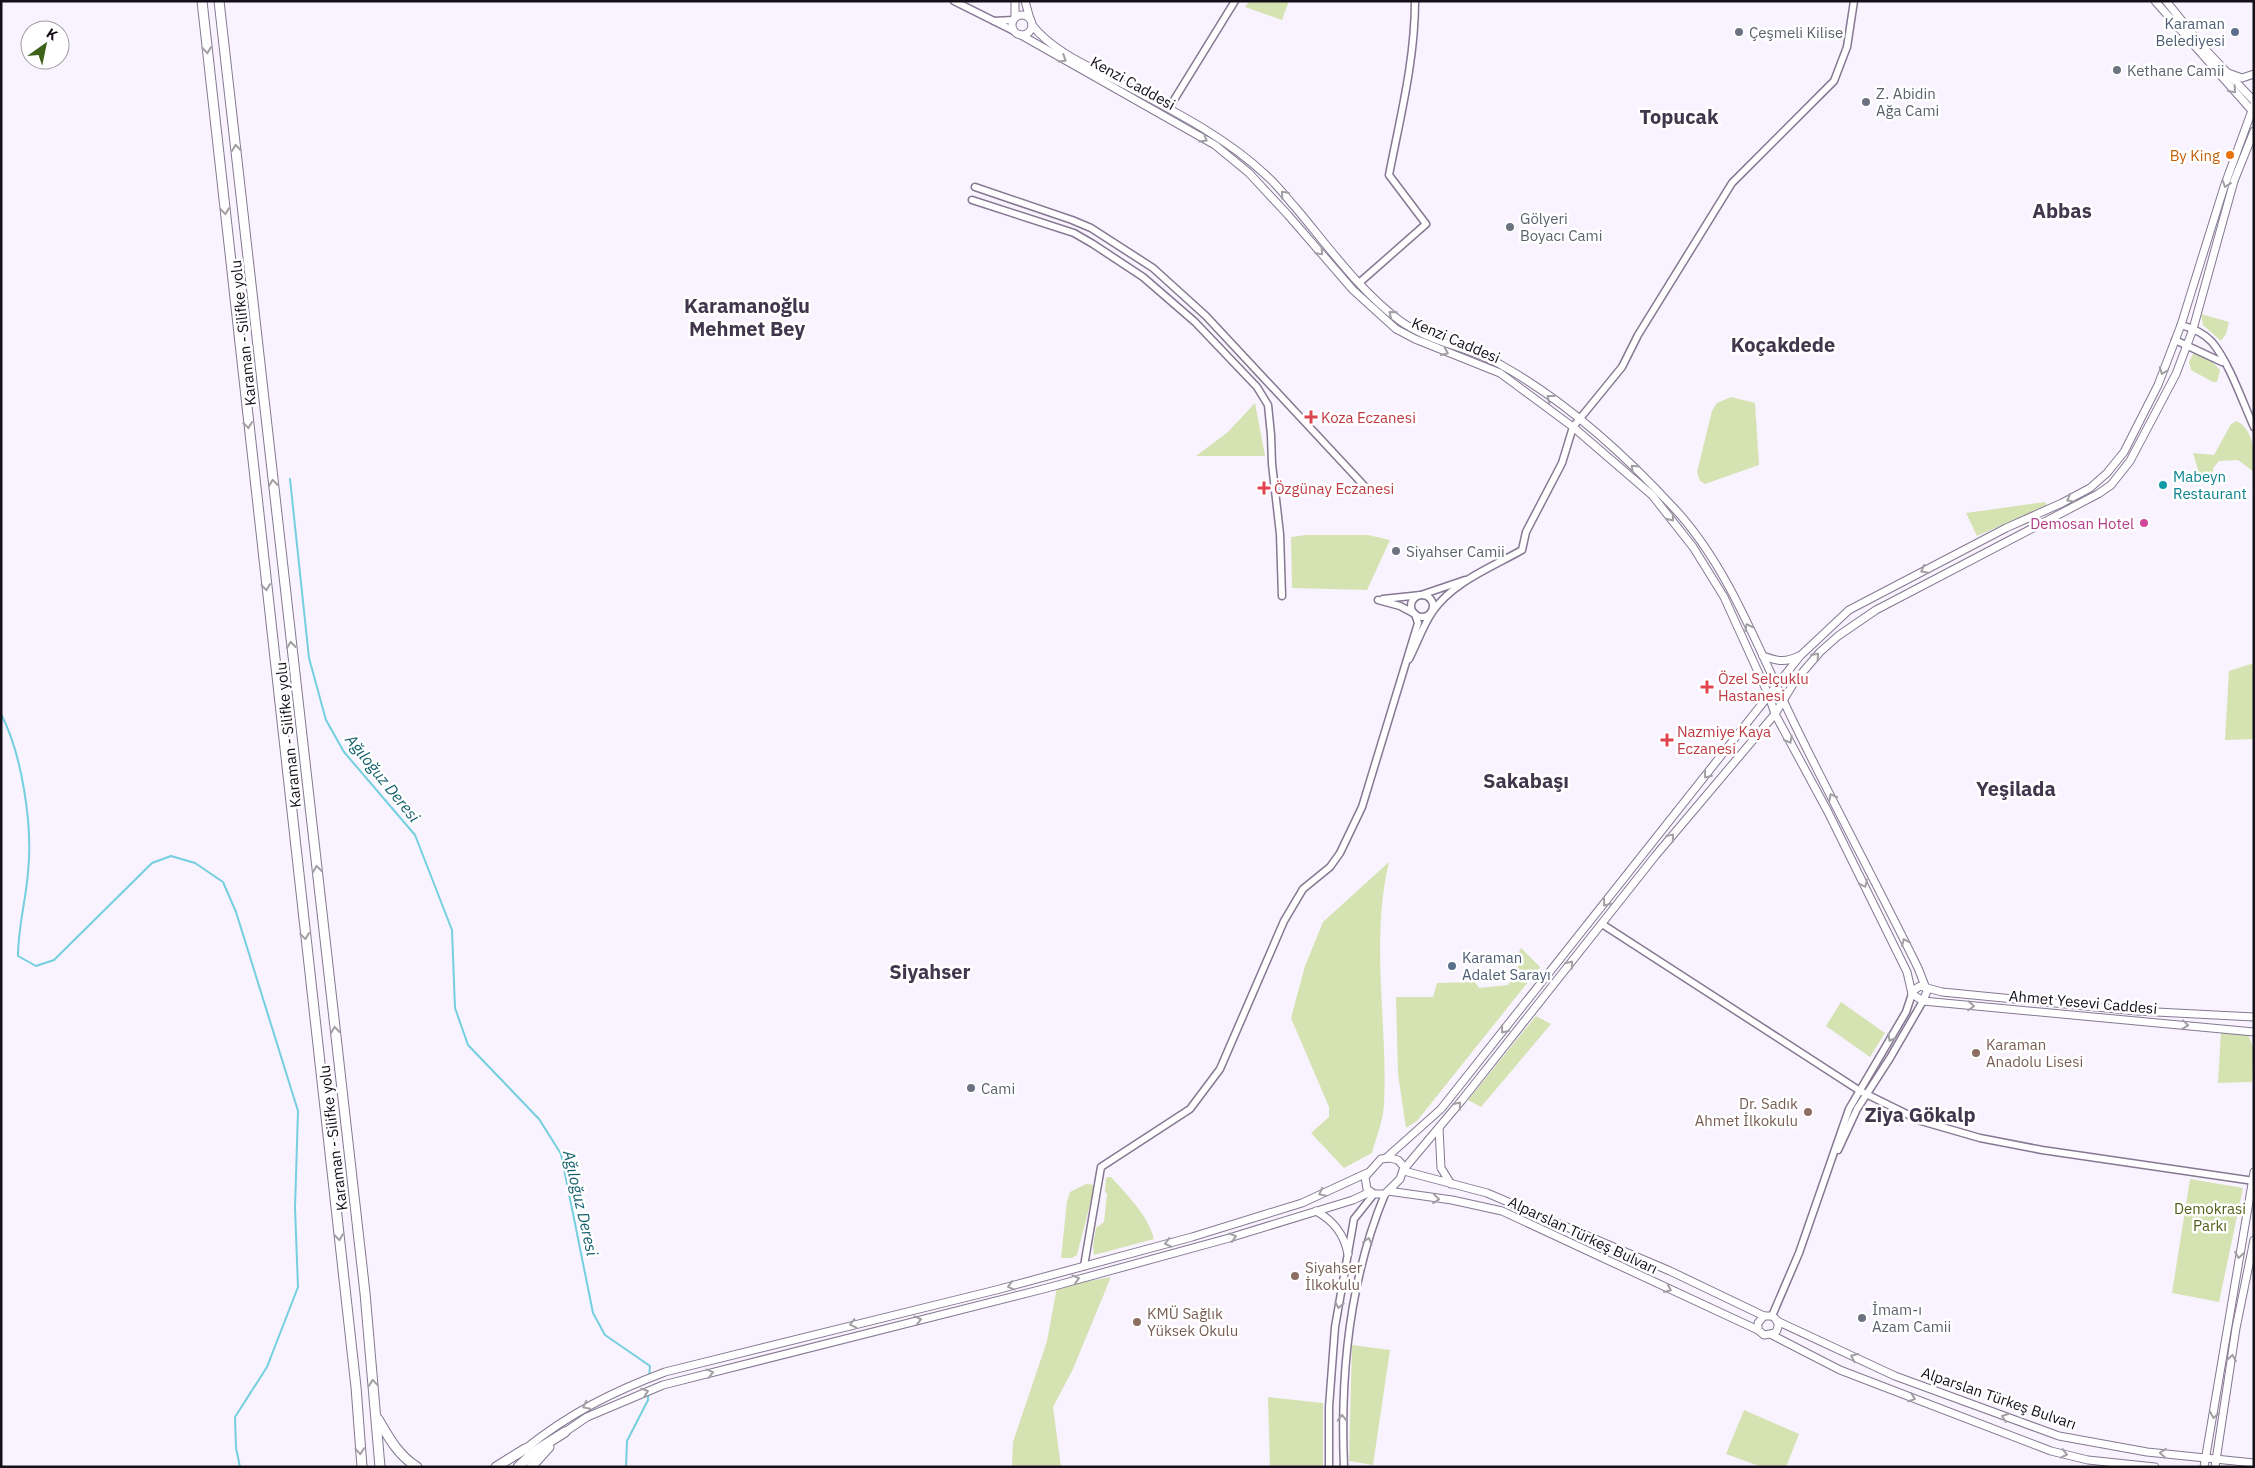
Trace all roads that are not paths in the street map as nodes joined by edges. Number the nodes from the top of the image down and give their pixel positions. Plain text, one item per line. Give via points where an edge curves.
1 (202, 1) edge
2 (219, 1) edge
3 (954, 1) edge
4 (1015, 1) edge
5 (1025, 1) edge
6 (1235, 1) edge
7 (1415, 1) edge
8 (1854, 1) edge
9 (2155, 1) edge
10 (2166, 1) edge
11 (1014, 19) junction
12 (994, 21) junction
13 (1031, 22) junction
14 (1014, 31) junction
15 (1021, 35) junction
16 (2227, 73) junction
17 (2254, 74) edge
18 (2254, 101) edge
19 (1168, 108) junction
20 (2253, 110) edge
21 (2254, 131) edge
22 (976, 187) dead end
23 (972, 200) dead end
24 (1359, 283) junction
25 (2181, 325) junction
26 (2193, 328) junction
27 (2176, 340) junction
28 (2187, 347) junction
29 (2225, 365) junction
30 (1579, 419) junction
31 (1572, 427) junction
32 (2254, 427) edge
33 (1370, 492) dead end
34 (1473, 577) junction
35 (1421, 595) junction
36 (1282, 596) dead end
37 (1432, 612) junction
38 (1415, 614) junction
39 (1763, 656) junction
40 (1800, 656) junction
41 (1409, 659) junction
42 (1777, 686) junction
43 (1769, 696) junction
44 (1783, 700) junction
45 (1775, 714) junction
46 (1602, 924) junction
47 (1925, 986) junction
48 (1912, 994) junction
49 (1922, 1000) junction
50 (2254, 1017) edge
51 (2254, 1032) edge
52 (1860, 1091) junction
53 (1868, 1095) junction
54 (1439, 1128) junction
55 (1386, 1158) junction
56 (1404, 1170) junction
57 (2254, 1172) edge
58 (1367, 1173) junction
59 (2253, 1180) edge
60 (1451, 1184) junction
61 (1822, 1185) junction
62 (1387, 1192) junction
63 (1372, 1193) junction
64 (1316, 1211) junction
65 (2254, 1240) edge
66 (1348, 1254) junction
67 (1084, 1266) junction
68 (1771, 1318) junction
69 (1758, 1330) junction
70 (1772, 1335) junction
71 (376, 1416) junction
72 (565, 1432) junction
73 (525, 1449) junction
74 (2206, 1457) junction
75 (2216, 1458) junction
76 (2254, 1463) edge
77 (362, 1467) edge
78 (380, 1467) edge
79 (417, 1467) edge
80 (496, 1467) edge
81 (506, 1467) edge
82 (518, 1467) edge
83 (530, 1467) edge
84 (1329, 1467) edge
85 (1344, 1467) edge
86 (2155, 1467) edge
87 (2204, 1467) edge
88 (2215, 1467) edge

1 -> 77 highway, Karaman - Silifke yolu via 356,1387
71 -> 2 highway, Karaman - Silifke yolu via 365,1293
3 - 12 street
4 - 11 main road
5 - 13 main road
6 - 19 street
7 - 24 street via 1411,56 1389,175 1426,224
8 - 30 street via 1848,47 1834,81 1732,182 1638,334 1622,366
9 -> 20 main road
10 - 16 main road
11 - 12 street
11 - 13 main road via 1024,15
11 - 14 main road
12 - 14 street
13 - 15 main road via 1027,34
13 - 19 main road, Kenzi Caddesi via 1038,33 1077,60
14 - 15 main road
15 -> 31 main road, Kenzi Caddesi via 1215,146 1249,173 1353,290 1396,329 1500,373
16 - 17 main road via 2242,78
16 - 18 main road
24 -> 19 main road, Kenzi Caddesi via 1270,178 1235,149
20 -> 25 main road via 2224,187
21 - 26 main road via 2234,181
22 - 33 street via 1100,232 1153,268 1206,316
23 - 36 street via 1074,233 1093,244 1143,277 1195,322 1257,387 1268,405 1272,435
30 -> 24 main road, Kenzi Caddesi via 1501,364 1419,332 1402,322
25 - 26 street
25 - 27 main road
26 - 28 main road
26 - 29 street via 2211,341
27 - 28 street
27 -> 40 main road via 2158,385 2124,452 2099,481 2062,504 2006,528 1849,610
28 - 29 street via 2211,355
44 -> 28 main road via 1820,652 1876,610 2046,522 2110,484 2130,461
29 - 32 street
30 - 31 street
39 -> 30 main road, Kenzi Caddesi via 1707,548 1668,502
31 - 34 street via 1562,463 1526,532 1522,550
31 -> 43 main road, Kenzi Caddesi via 1652,495 1693,547 1724,597
34 - 35 street
34 - 37 street via 1444,597
35 - 37 street via 1432,600
35 - 38 street via 1412,603
35 - 38 street via 1378,600
37 - 38 street via 1424,617
37 - 41 street
38 - 41 street via 1418,623
39 - 40 main road via 1778,662
39 - 42 main road, Kenzi Caddesi
40 - 42 main road
41 - 67 street via 1362,807 1349,836 1330,867 1303,889 1284,921 1220,1069 1190,1109 1102,1167
42 - 43 main road
42 - 44 main road
43 - 45 main road
43 -> 55 main road via 1441,1109
44 - 45 main road
47 -> 44 main road
46 -> 45 main road
45 -> 48 main road via 1904,965
46 - 52 street
54 -> 46 main road
47 - 48 main road via 1917,987
47 - 49 main road via 1927,994
47 - 50 main road, Ahmet Yesevi Caddesi via 1942,992 2137,1011
48 - 49 main road, Ahmet Yesevi Caddesi
48 -> 52 street via 1906,1012
49 -> 51 main road, Ahmet Yesevi Caddesi
49 - 53 street
52 - 53 street
52 - 61 street via 1849,1109
53 - 59 street via 1920,1121 1980,1138
53 - 61 street via 1857,1109
54 - 56 main road
54 - 60 main road via 1441,1168
55 - 56 main road via 1398,1160
55 - 58 main road
56 - 60 main road, Alparslan Türkeş Bulvarı
56 - 62 main road via 1396,1185
57 - 59 main road
58 - 63 main road via 1365,1184
58 -> 67 main road via 1302,1203
59 -> 74 main road
60 - 68 main road, Alparslan Türkeş Bulvarı via 1487,1193
61 - 68 street via 1799,1253
62 - 63 main road
62 -> 69 main road, Alparslan Türkeş Bulvarı via 1452,1200 1502,1211
85 -> 62 street via 1342,1415 1348,1324 1368,1237
63 - 64 main road
63 - 66 street via 1354,1219
64 - 66 main road via 1337,1228
72 -> 64 main road via 587,1417 663,1385 1046,1288
75 -> 65 main road via 2236,1328
66 -> 84 street via 1336,1327 1329,1407
67 -> 73 main road via 665,1372 579,1410
68 - 69 main road via 1758,1323
68 - 70 main road via 1777,1330
74 -> 68 main road, Alparslan Türkeş Bulvarı via 2146,1452 2059,1436 1895,1376
69 - 70 main road, Alparslan Türkeş Bulvarı via 1764,1335
70 -> 86 main road, Alparslan Türkeş Bulvarı via 1840,1370 2051,1451 2088,1460
71 - 78 highway, Karaman - Silifke yolu
71 - 79 highway via 389,1440
72 - 82 highway via 535,1451
72 - 83 highway
73 - 80 highway
73 - 81 highway
74 - 75 main road, Alparslan Türkeş Bulvarı
74 - 87 main road
75 - 76 main road, Alparslan Türkeş Bulvarı
75 - 88 main road

